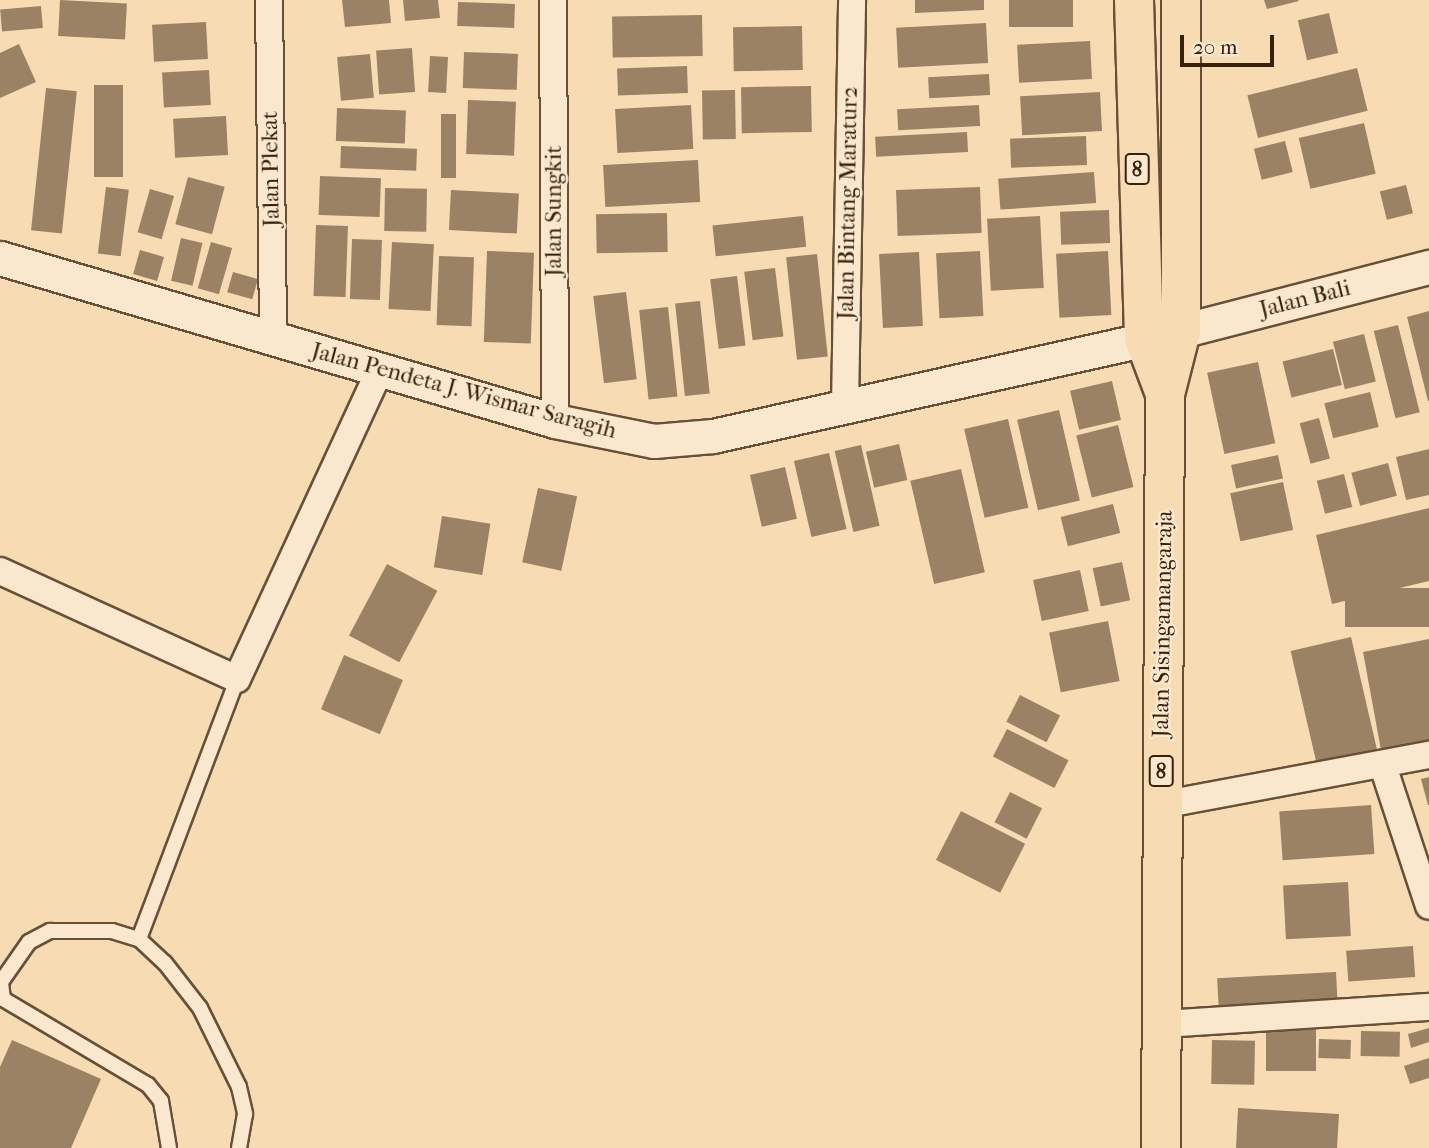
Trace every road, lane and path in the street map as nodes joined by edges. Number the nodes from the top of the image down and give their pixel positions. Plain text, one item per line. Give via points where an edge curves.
1 (268, 0) edge
2 (553, 0) edge
3 (852, 0) edge
4 (1134, 0) edge
5 (1181, 0) edge
6 (0, 258) edge
7 (1429, 267) edge
8 (1181, 331) junction
9 (1144, 338) junction
10 (273, 339) junction
11 (381, 369) junction
12 (1165, 394) junction
13 (845, 406) junction
14 (555, 421) junction
15 (0, 571) edge
16 (237, 679) junction
17 (1429, 755) edge
18 (1383, 766) junction
19 (1161, 805) junction
20 (1429, 906) edge
21 (139, 939) junction
22 (1429, 1007) edge
23 (1165, 1024) junction
24 (169, 1148) edge
25 (239, 1148) edge
26 (1161, 1148) edge

1 - 10 street, Jalan Plekat
2 - 14 street, Jalan Sungkit
3 - 13 street, Jalan Bintang Maratur2
4 - 9 highway, 8
5 - 8 highway, 8
6 - 10 street, Jalan Pendeta J. Wismar Saragih
7 - 8 street, Jalan Bali
8 - 9 street, Jalan Pendeta J. Wismar Saragih
8 - 12 highway, Jalan Sisingamangaraja / 8
9 - 12 highway, Jalan Sisingamangaraja / 8
9 - 13 street, Jalan Pendeta J. Wismar Saragih
10 - 11 street, Jalan Pendeta J. Wismar Saragih
11 - 14 street, Jalan Pendeta J. Wismar Saragih
11 - 16 street
12 - 19 highway, Jalan Sisingamangaraja / 8
13 - 14 street, Jalan Pendeta J. Wismar Saragih via 682,440 654,441
15 - 16 street
16 - 21 lane
17 - 18 street
18 - 19 street
18 - 20 street
19 - 23 highway, Jalan Sisingamangaraja / 8
21 - 24 lane via 81,927 50,931 14,958 1,982 3,999 148,1085 160,1101
21 - 25 lane via 200,1009 224,1054 245,1114
22 - 23 street
23 - 26 highway, Jalan Sisingamangaraja / 8

